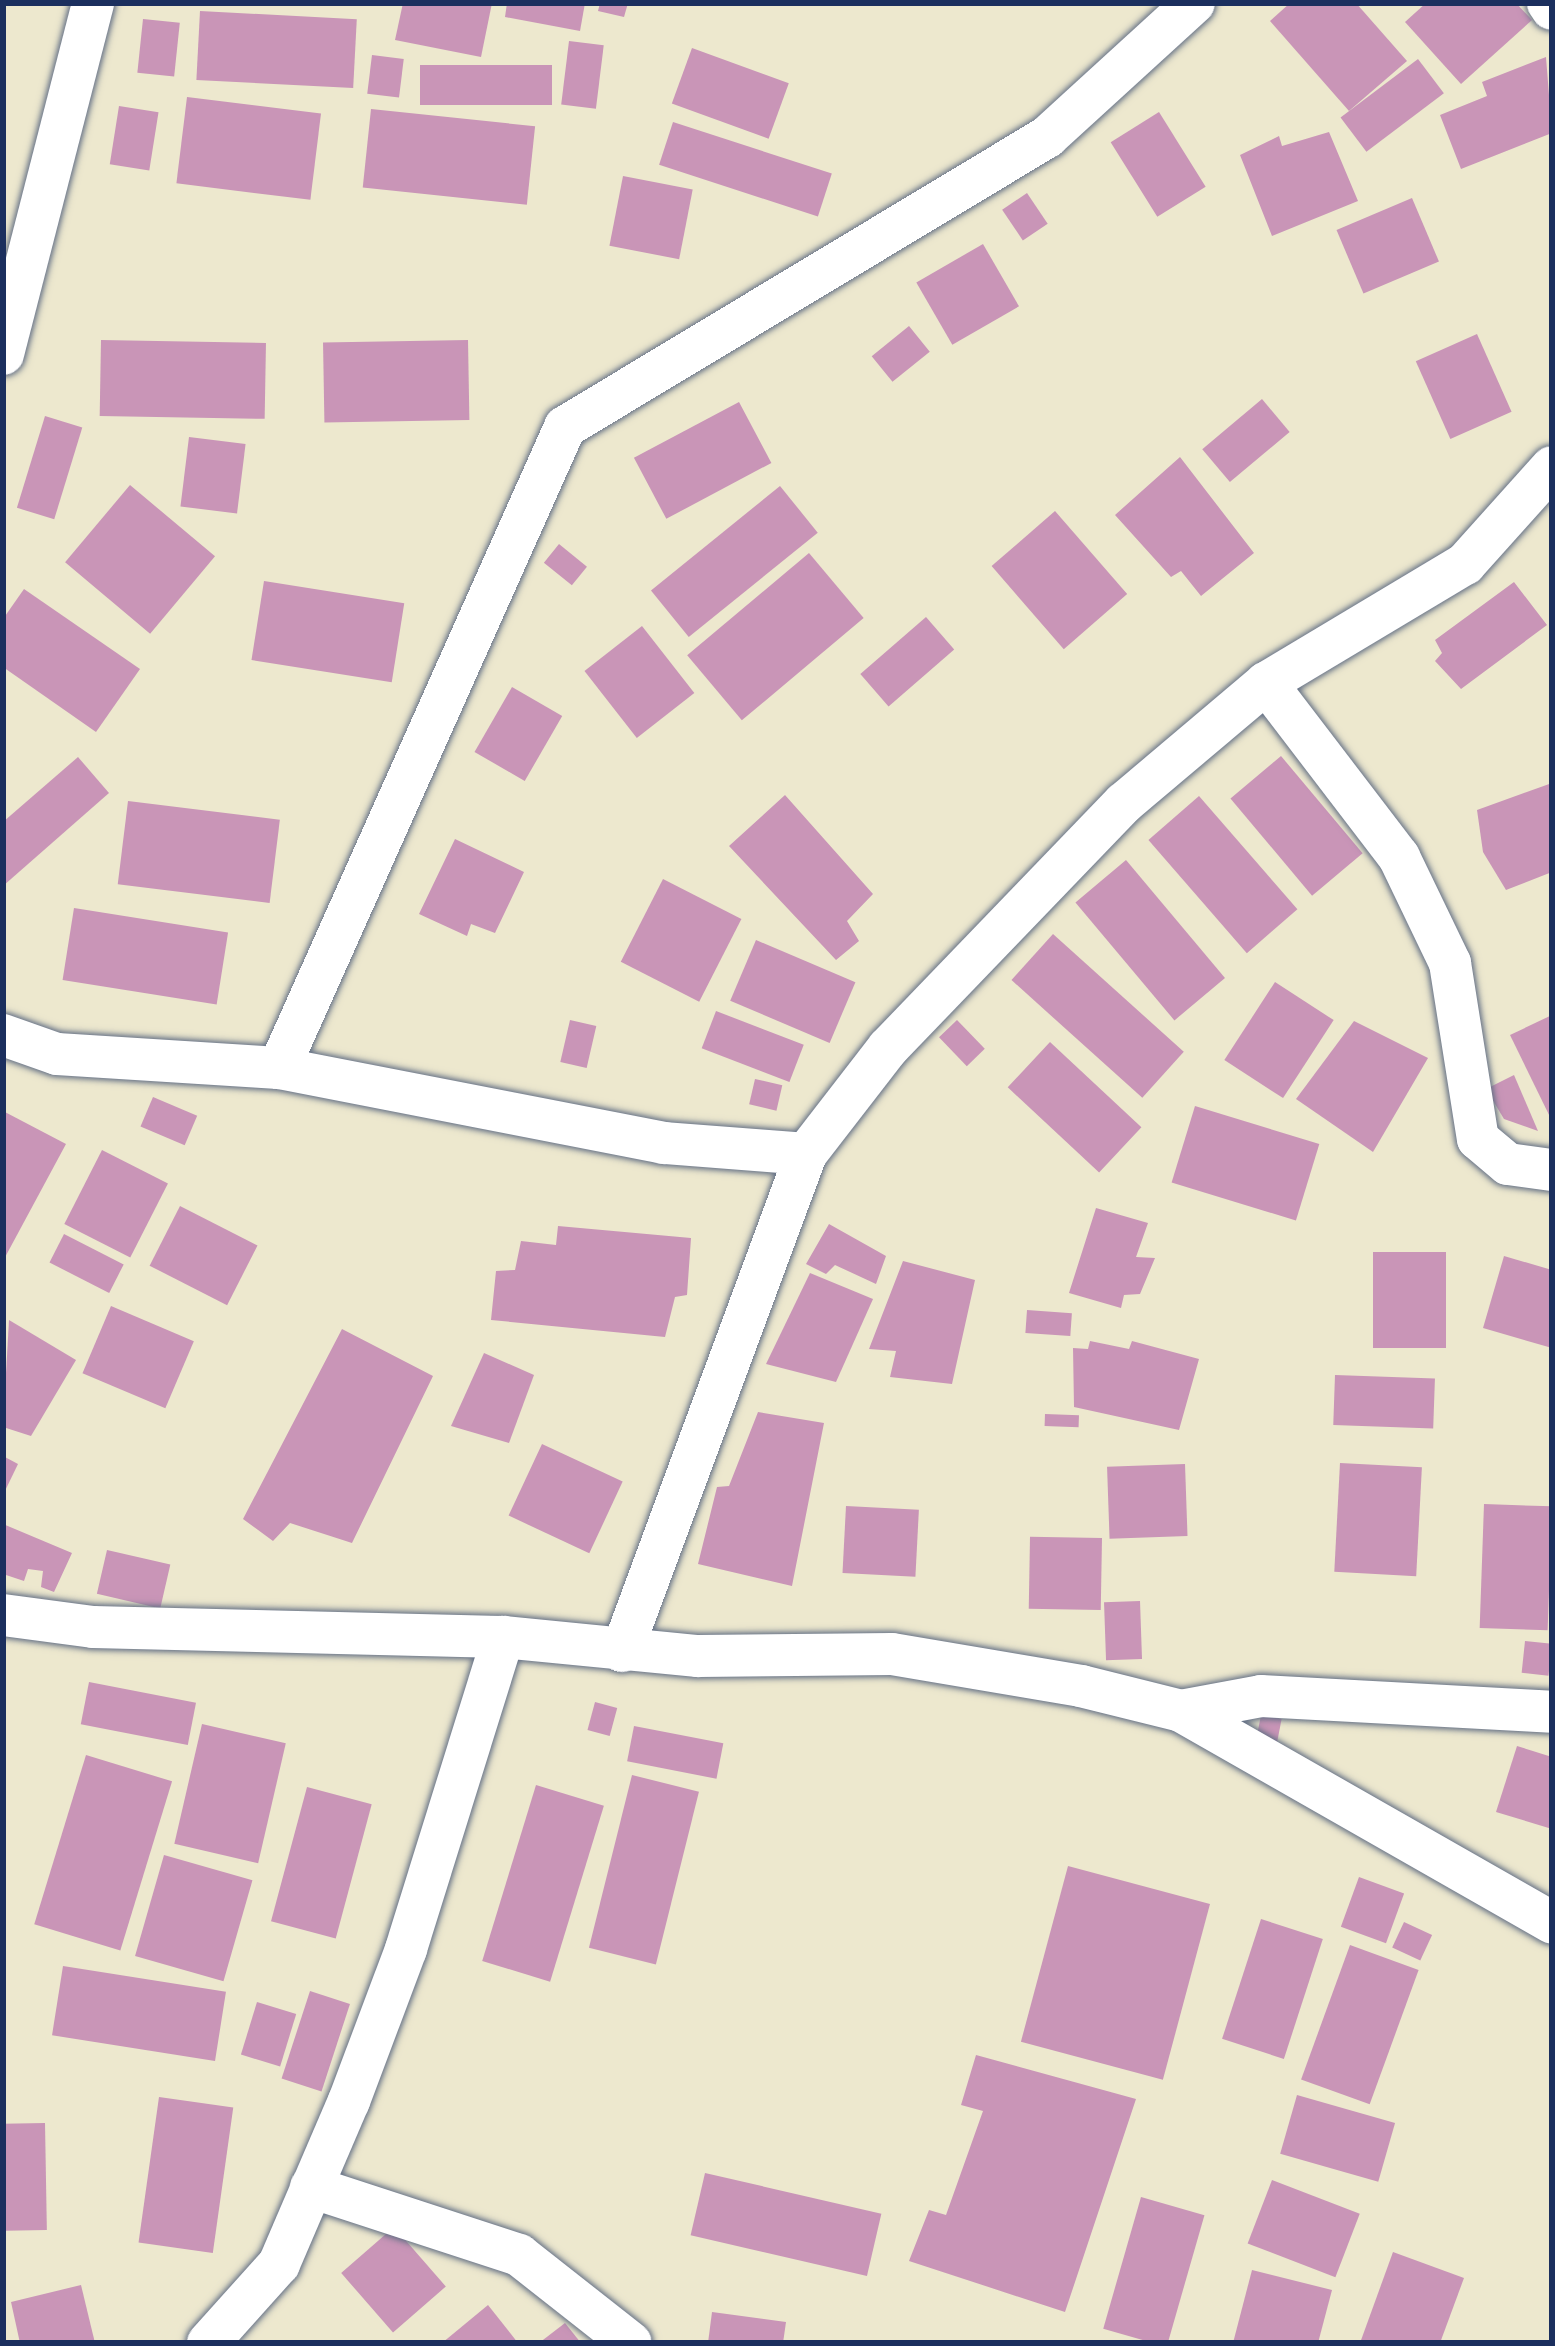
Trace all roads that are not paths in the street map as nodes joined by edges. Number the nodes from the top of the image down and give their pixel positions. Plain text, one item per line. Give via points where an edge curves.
1 (93, 3) edge
2 (1194, 3) edge
3 (3, 355) edge
4 (1552, 466) edge
5 (1266, 683) junction
6 (3, 1035) edge
7 (279, 1068) junction
8 (806, 1154) junction
9 (1552, 1170) edge
10 (3, 1615) edge
11 (502, 1637) junction
12 (622, 1651) junction
13 (1181, 1711) junction
14 (1552, 1712) edge
15 (1552, 1923) edge
16 (311, 2187) junction
17 (208, 2343) edge
18 (631, 2343) edge

1 - 3 street
2 - 7 street via 1047,137 565,427
4 - 5 street via 1465,564
5 - 8 street via 1054,871 888,1048
5 - 9 street via 1399,857 1450,964 1478,1139 1508,1164
6 - 7 street via 57,1054
7 - 8 street via 664,1143
8 - 12 street
10 - 11 street via 93,1627
11 - 12 street
11 - 16 street via 406,1948
12 - 13 street via 892,1654
13 - 14 street via 1261,1696
13 - 15 street
16 - 17 street via 280,2264
16 - 18 street via 520,2255

